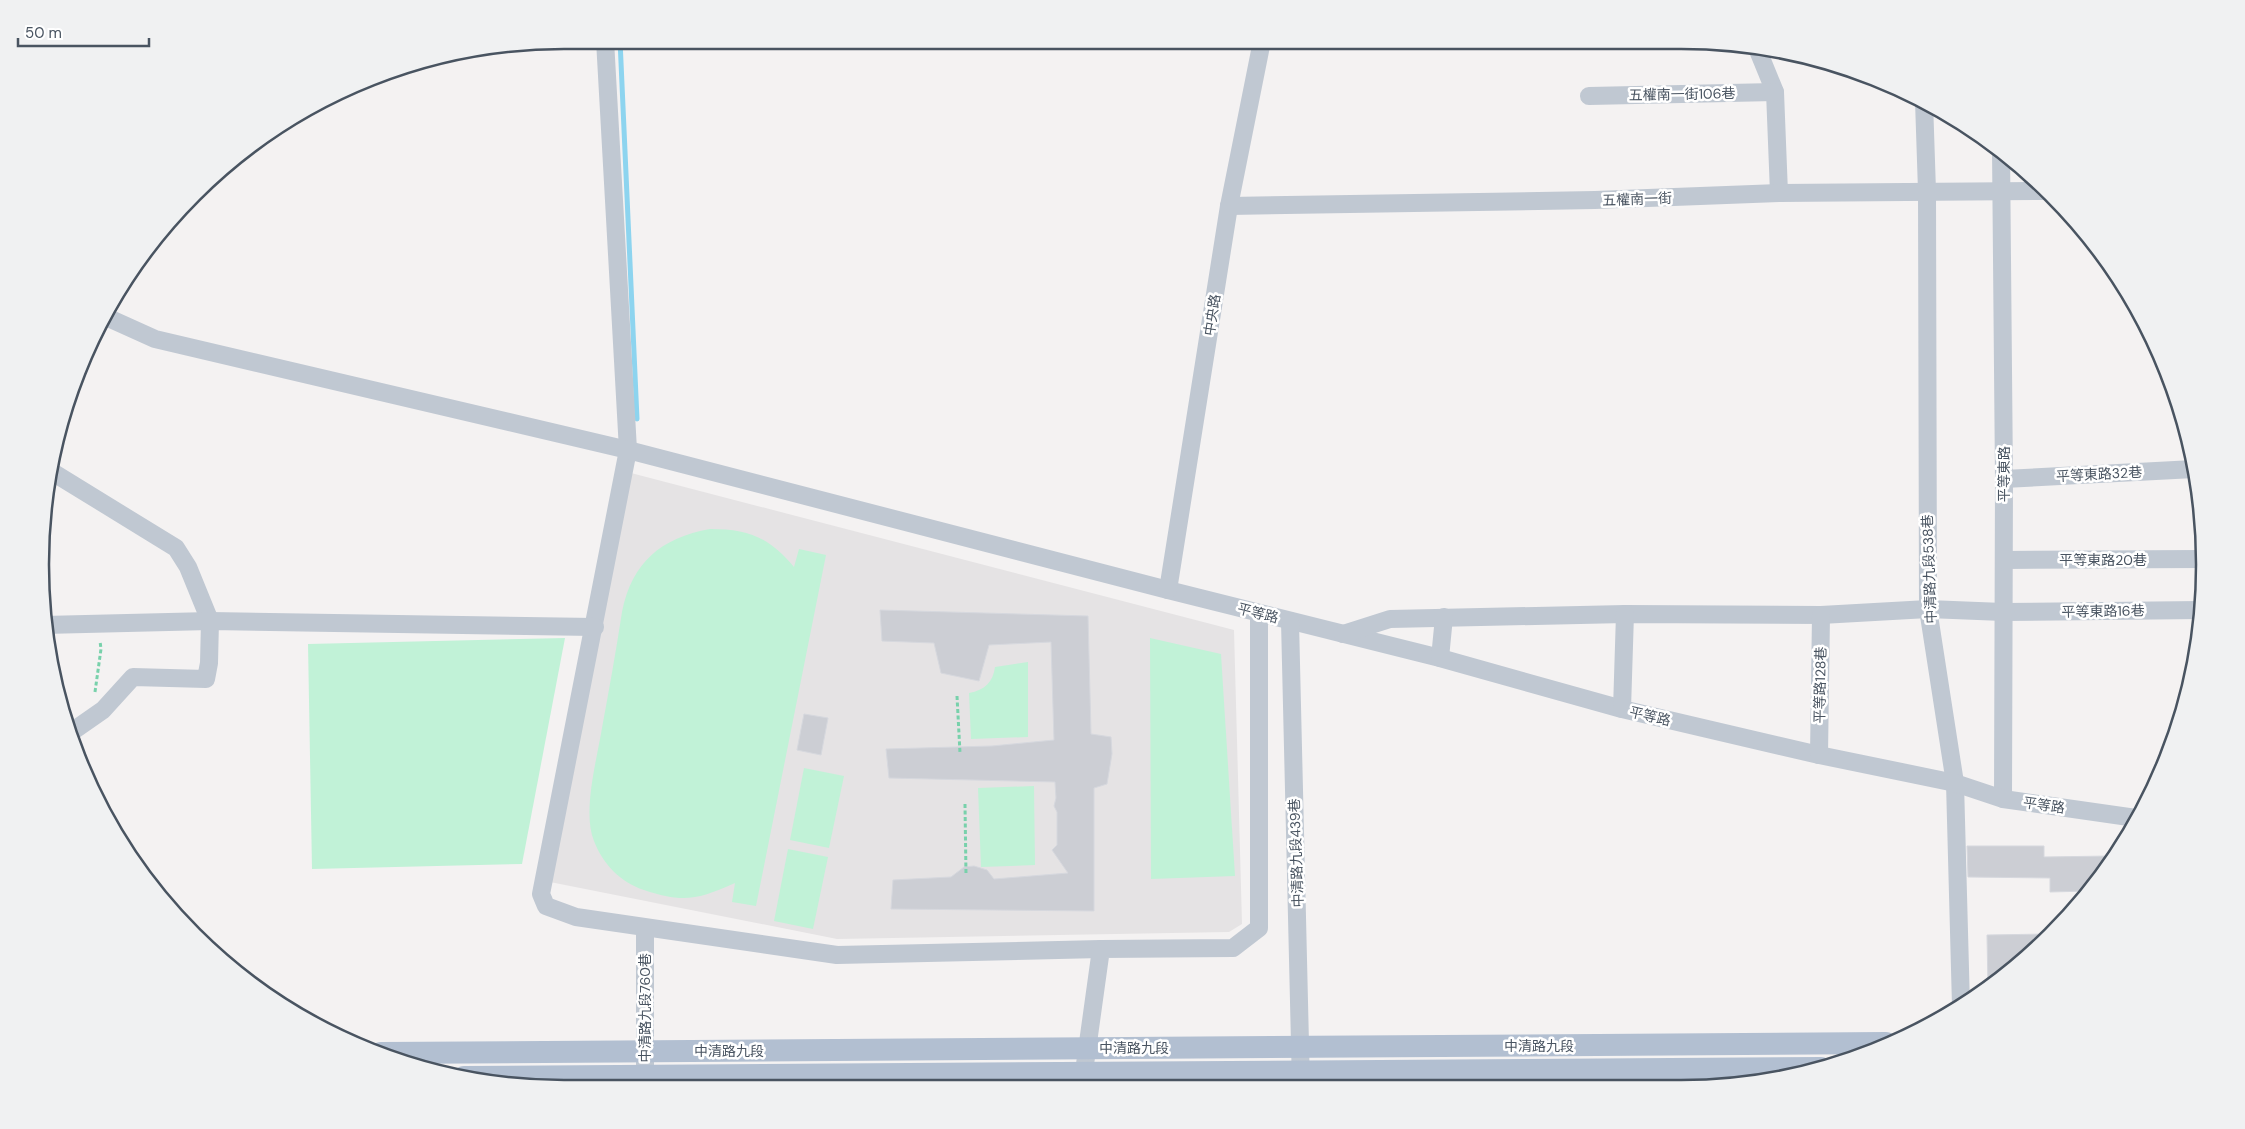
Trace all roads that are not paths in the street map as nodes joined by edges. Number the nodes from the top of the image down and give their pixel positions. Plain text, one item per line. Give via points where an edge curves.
1 (606, 49) edge
2 (1260, 49) edge
3 (1760, 55) edge
4 (1775, 92) junction
5 (1590, 96) dead end
6 (1924, 110) edge
7 (2001, 161) edge
8 (1927, 191) junction
9 (2001, 192) junction
10 (2037, 192) edge
11 (1779, 193) junction
12 (1229, 206) junction
13 (111, 319) edge
14 (628, 450) junction
15 (2187, 468) edge
16 (57, 475) edge
17 (2004, 479) junction
18 (2196, 559) edge
19 (2004, 560) junction
20 (1168, 590) junction
21 (1928, 610) junction
22 (2194, 610) edge
23 (2003, 612) junction
24 (1259, 613) junction
25 (1625, 614) junction
26 (1821, 614) junction
27 (1444, 617) junction
28 (210, 621) junction
29 (1290, 621) junction
30 (52, 625) edge
31 (595, 627) junction
32 (1343, 634) junction
33 (1440, 658) junction
34 (1622, 709) junction
35 (76, 729) edge
36 (1819, 755) junction
37 (1954, 783) junction
38 (2003, 799) junction
39 (2130, 817) edge
40 (645, 928) junction
41 (1101, 949) junction
42 (1961, 997) edge
43 (1872, 1043) edge
44 (1088, 1048) junction
45 (1302, 1048) junction
46 (646, 1051) junction
47 (399, 1053) edge
48 (1787, 1069) edge
49 (529, 1079) edge
50 (1301, 1079) edge
51 (573, 1080) edge
52 (645, 1080) edge
53 (1083, 1080) edge

1 - 14 street
2 - 12 street, 中央路
3 - 4 street
4 - 5 street, 五權南一街106巷
4 - 11 street
6 - 8 street, 中清路九段538巷
7 - 9 street, 平等東路
8 - 9 street, 五權南一街
8 - 11 street, 五權南一街
8 - 21 street, 中清路九段538巷
9 - 10 street, 五權南一街
9 - 17 street, 平等東路
11 - 12 street, 五權南一街 via 1595,200
12 - 20 street, 中央路
13 - 14 street, 平等路 via 155,339
14 - 20 street, 平等路
14 - 31 street
15 - 17 street, 平等東路32巷
16 - 28 street via 176,548 188,567
17 - 19 street, 平等東路
18 - 19 street, 平等東路20巷
19 - 23 street, 平等東路
20 - 24 street, 平等路
21 - 23 street, 平等東路16巷
21 - 26 street, 平等東路16巷
21 - 37 street, 中清路九段538巷
22 - 23 street, 平等東路16巷
23 - 38 street, 平等東路
24 - 29 street, 平等路
24 - 41 street via 1259,928 1233,948
25 - 26 street, 平等東路16巷
25 - 27 street, 平等東路16巷
25 - 34 street
26 - 36 street, 平等路128巷
27 - 32 street, 平等東路16巷 via 1390,619
27 - 33 street
28 - 30 street
28 - 31 street
28 - 35 street via 206,679 133,677 103,710
29 - 32 street, 平等路
29 - 45 street, 中清路九段439巷
31 - 40 street via 541,894 546,906 576,917
32 - 33 street, 平等路
33 - 34 street, 平等路
34 - 36 street, 平等路
36 - 37 street, 平等路
37 - 38 street, 平等路
37 - 42 street, 中清路九段538巷
38 - 39 street, 平等路
40 - 41 street via 837,955
40 - 46 street, 中清路九段760巷
41 - 44 street
43 - 45 main road, 中清路九段
44 - 45 main road, 中清路九段
44 - 46 main road, 中清路九段
44 - 53 street
45 - 50 street, 中清路九段439巷
46 - 47 main road, 中清路九段
46 - 52 street, 中清路九段760巷
48 - 50 main road, 中清路九段
49 - 51 main road, 中清路九段
50 - 53 main road, 中清路九段

